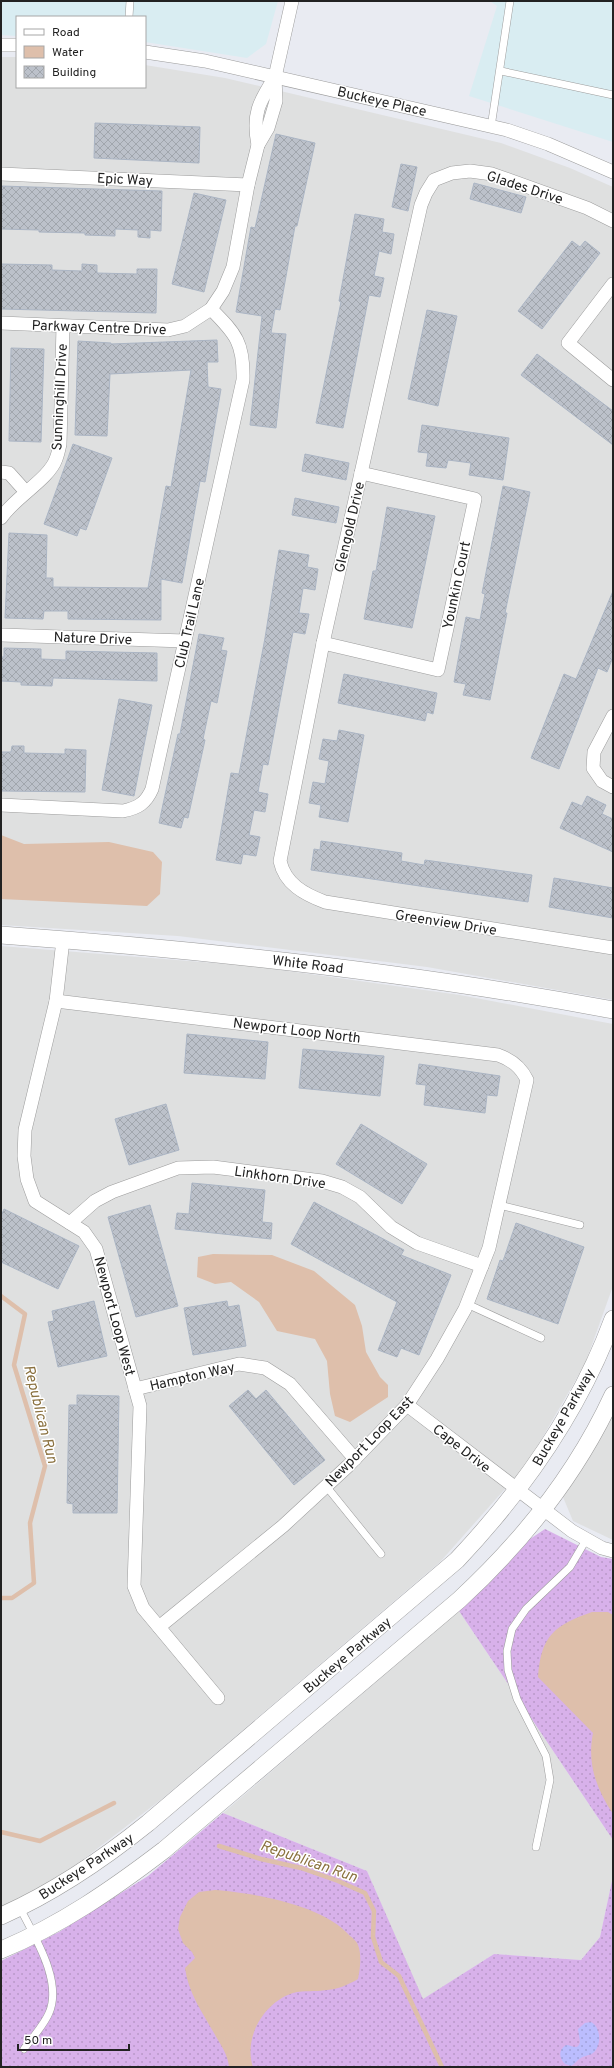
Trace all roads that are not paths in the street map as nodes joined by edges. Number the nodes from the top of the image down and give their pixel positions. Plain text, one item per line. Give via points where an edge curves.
1 (130, 1) edge
2 (292, 1) edge
3 (510, 1) edge
4 (129, 16) edge
5 (1, 45) edge
6 (16, 45) edge
7 (146, 52) edge
8 (501, 71) junction
9 (275, 77) junction
10 (613, 95) edge
11 (491, 127) junction
12 (613, 172) edge
13 (1, 174) edge
14 (434, 180) joint
15 (248, 185) junction
16 (613, 221) edge
17 (613, 284) edge
18 (211, 309) junction
19 (1, 323) edge
20 (62, 326) junction
21 (613, 380) edge
22 (1, 472) edge
23 (361, 473) junction
24 (26, 492) junction
25 (1, 518) edge
26 (1, 635) edge
27 (185, 641) junction
28 (323, 644) junction
29 (613, 716) edge
30 (613, 787) edge
31 (1, 805) edge
32 (286, 877) joint
33 (1, 935) edge
34 (63, 940) junction
35 (613, 948) edge
36 (56, 1001) junction
37 (613, 1010) edge
38 (526, 1080) joint
39 (499, 1205) junction
40 (70, 1223) junction
41 (580, 1225) dead end
42 (482, 1266) junction
43 (467, 1304) junction
44 (613, 1319) edge
45 (541, 1338) dead end
46 (135, 1389) junction
47 (613, 1395) edge
48 (407, 1405) junction
49 (355, 1458) junction
50 (326, 1486) junction
51 (518, 1491) junction
52 (543, 1510) junction
53 (586, 1540) junction
54 (613, 1551) edge
55 (381, 1554) dead end
56 (159, 1627) junction
57 (218, 1698) dead end
58 (536, 1847) dead end
59 (20, 1908) junction
60 (1, 1916) edge
61 (33, 1935) junction
62 (1, 1950) edge
63 (24, 2049) dead end

1 - 4 lane
2 - 9 street, Parkway Centre Drive
3 - 8 lane
5 - 6 street
7 - 9 street, Buckeye Place via 205,61
8 - 10 lane
8 - 11 lane
9 - 11 street, Buckeye Place
9 - 15 street, Parkway Centre Drive via 261,100 254,126 258,145
11 - 12 street, Buckeye Place via 548,144
13 - 15 street, Epic Way
14 - 16 street, Glades Drive via 452,173 470,171 492,174 587,208
14 - 23 street, Glengold Drive via 421,205
15 - 18 street, Parkway Centre Drive via 233,267 223,291
17 - 21 street via 568,344
18 - 20 street, Parkway Centre Drive via 186,326 168,330
18 - 27 street, Club Trail Lane via 239,342 243,380
19 - 20 street, Parkway Centre Drive
20 - 24 street, Sunninghill Drive via 60,444 56,460 48,472
22 - 24 street via 9,473
23 - 28 street, Glengold Drive
23 - 28 street, Younkin Court via 475,499 438,670
24 - 25 street, Sunninghill Drive via 9,506
26 - 27 street, Nature Drive
27 - 31 street, Club Trail Lane via 152,789 142,804 123,811
28 - 32 street, Glengold Drive via 280,860
29 - 30 street via 594,752 593,768 602,782
32 - 35 street, Greenview Drive via 301,892 325,902
33 - 34 street, White Road
34 - 36 street, Newport Loop West
34 - 37 street, White Road via 343,968
36 - 38 street, Newport Loop North via 498,1055 509,1058 518,1066
36 - 40 street, Newport Loop West via 25,1130 24,1156 27,1179 36,1200
38 - 39 street, Newport Loop East
39 - 41 lane
39 - 42 street, Newport Loop East
40 - 42 street, Linkhorn Drive via 95,1202 112,1192 178,1168 213,1167 322,1181 342,1186 360,1197 392,1227 417,1243
40 - 46 street, Newport Loop West via 84,1232 96,1249
42 - 43 street, Newport Loop East
43 - 45 lane
43 - 48 street, Newport Loop East via 437,1359
44 - 51 street, Buckeye Parkway via 578,1397
46 - 49 street, Hampton Way via 239,1364 265,1368 290,1384
46 - 56 street, Newport Loop West via 140,1406 134,1586 143,1608
47 - 52 street via 593,1433
48 - 49 street, Newport Loop East
48 - 51 street, Cape Drive
49 - 50 street, Newport Loop East
50 - 55 lane
50 - 56 street, Newport Loop East via 283,1526
51 - 52 street, Cape Drive
51 - 59 street, Buckeye Parkway via 493,1522 440,1576 154,1818 109,1854 67,1882
52 - 53 street, Cape Drive
52 - 61 street via 481,1580 459,1600 164,1850 126,1880 83,1908
53 - 54 street, Cape Drive
53 - 58 lane via 570,1567 526,1609 512,1629 507,1651 508,1670 517,1699 546,1756 550,1780
56 - 57 street, Newport Loop West
59 - 60 street, Buckeye Parkway
59 - 61 lane
61 - 62 street
61 - 63 lane via 53,1986 49,2013

